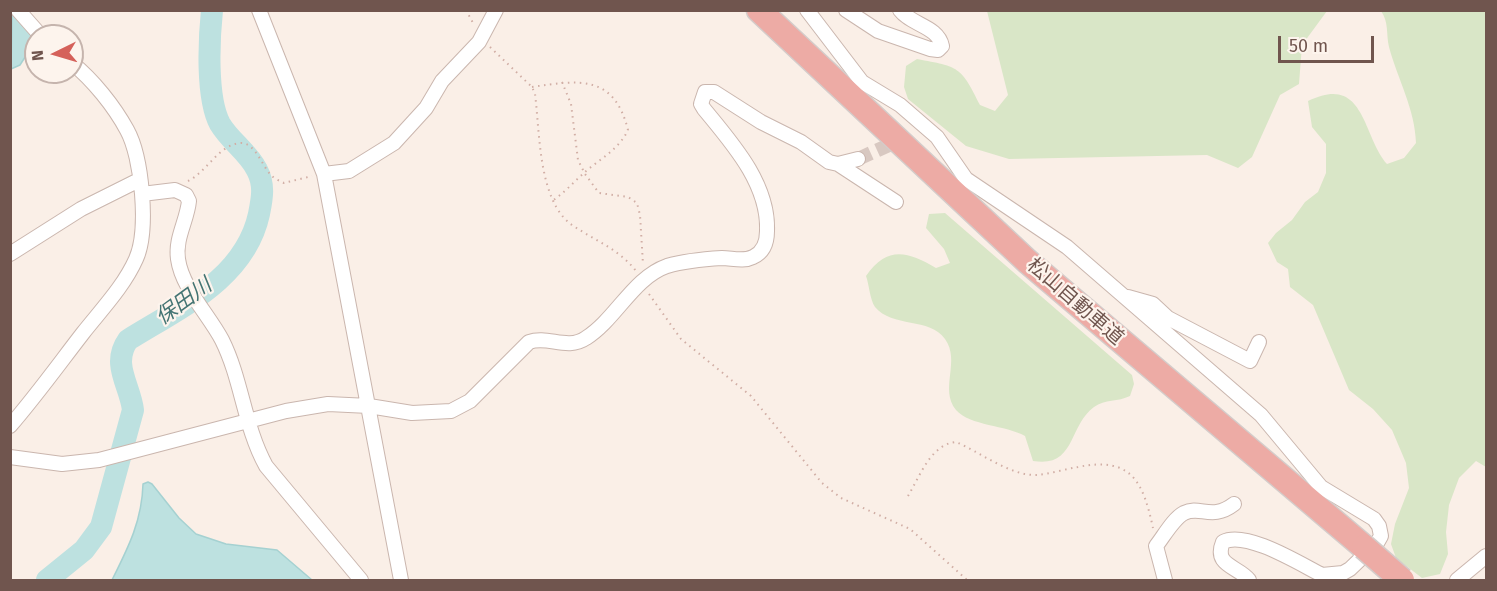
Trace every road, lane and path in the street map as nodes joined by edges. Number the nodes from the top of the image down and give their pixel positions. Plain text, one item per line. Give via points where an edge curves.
1 (259, 10) edge
2 (466, 10) edge
3 (496, 10) edge
4 (759, 10) edge
5 (807, 10) edge
6 (846, 10) edge
7 (900, 10) edge
8 (20, 12) edge
9 (30, 24) edge
10 (481, 36) junction
11 (84, 74) edge
12 (562, 82) junction
13 (532, 87) junction
14 (923, 124) junction
15 (909, 136) tunnel mouth
16 (858, 159) tunnel mouth
17 (838, 164) junction
18 (324, 174) junction
19 (585, 174) junction
20 (139, 180) junction
21 (179, 190) junction
22 (142, 194) junction
23 (551, 202) junction
24 (896, 202) dead end
25 (10, 254) edge
26 (644, 281) junction
27 (1123, 296) junction
28 (1259, 342) dead end
29 (369, 406) junction
30 (246, 422) junction
31 (10, 426) edge
32 (10, 457) edge
33 (908, 495) dead end
34 (1234, 504) dead end
35 (1156, 546) junction
36 (1486, 556) edge
37 (361, 580) edge
38 (400, 580) edge
39 (967, 580) edge
40 (1165, 580) edge
41 (1249, 580) edge
42 (1402, 580) edge
43 (1457, 580) edge

1 - 18 street
2 - 10 path
3 - 10 street
4 - 42 highway, 松山自動車道, bridge via 1027,261
5 - 14 street via 862,82
6 - 7 street via 878,31 930,49 942,46 936,34 908,19
8 - 9 street
10 - 13 path
10 - 18 street via 468,57 394,143 349,171
11 - 20 street via 128,131
12 - 13 path
12 - 19 path via 571,104 578,160
12 - 19 path via 588,82 610,94 621,105 628,130
13 - 23 path
14 - 15 street
14 - 27 street via 937,136 975,187 1067,247
16 - 17 street
17 - 24 street
17 - 26 street via 714,92 705,92 701,104 729,139 763,196 765,246 751,258 668,266
18 - 21 path via 284,183 273,177 243,143 230,145
18 - 29 street
19 - 23 path
19 - 26 path via 600,193 628,197 637,203
20 - 22 street
20 - 25 street via 81,209
21 - 22 street
21 - 30 street via 189,201 178,261 223,343
22 - 31 street via 141,239 128,274
23 - 26 path via 562,217 628,261
26 - 29 street via 587,338 567,344 529,342 470,402 451,411 412,413
26 - 39 path via 681,339 751,396 822,483 841,498 910,529
27 - 28 street via 1153,304 1168,318 1250,361
27 - 41 street via 1261,415 1321,487 1366,513 1379,526 1381,536 1377,543 1350,569 1334,575 1322,575 1260,545 1236,538 1223,542 1220,556 1224,563
29 - 30 street via 328,404
29 - 38 street
30 - 32 street via 122,454 62,464
30 - 37 street via 266,466
33 - 35 path via 934,453 946,443 956,442 1030,474 1083,466 1120,467 1134,476 1146,497
34 - 35 street via 1213,514 1185,513
35 - 40 street
36 - 43 street

